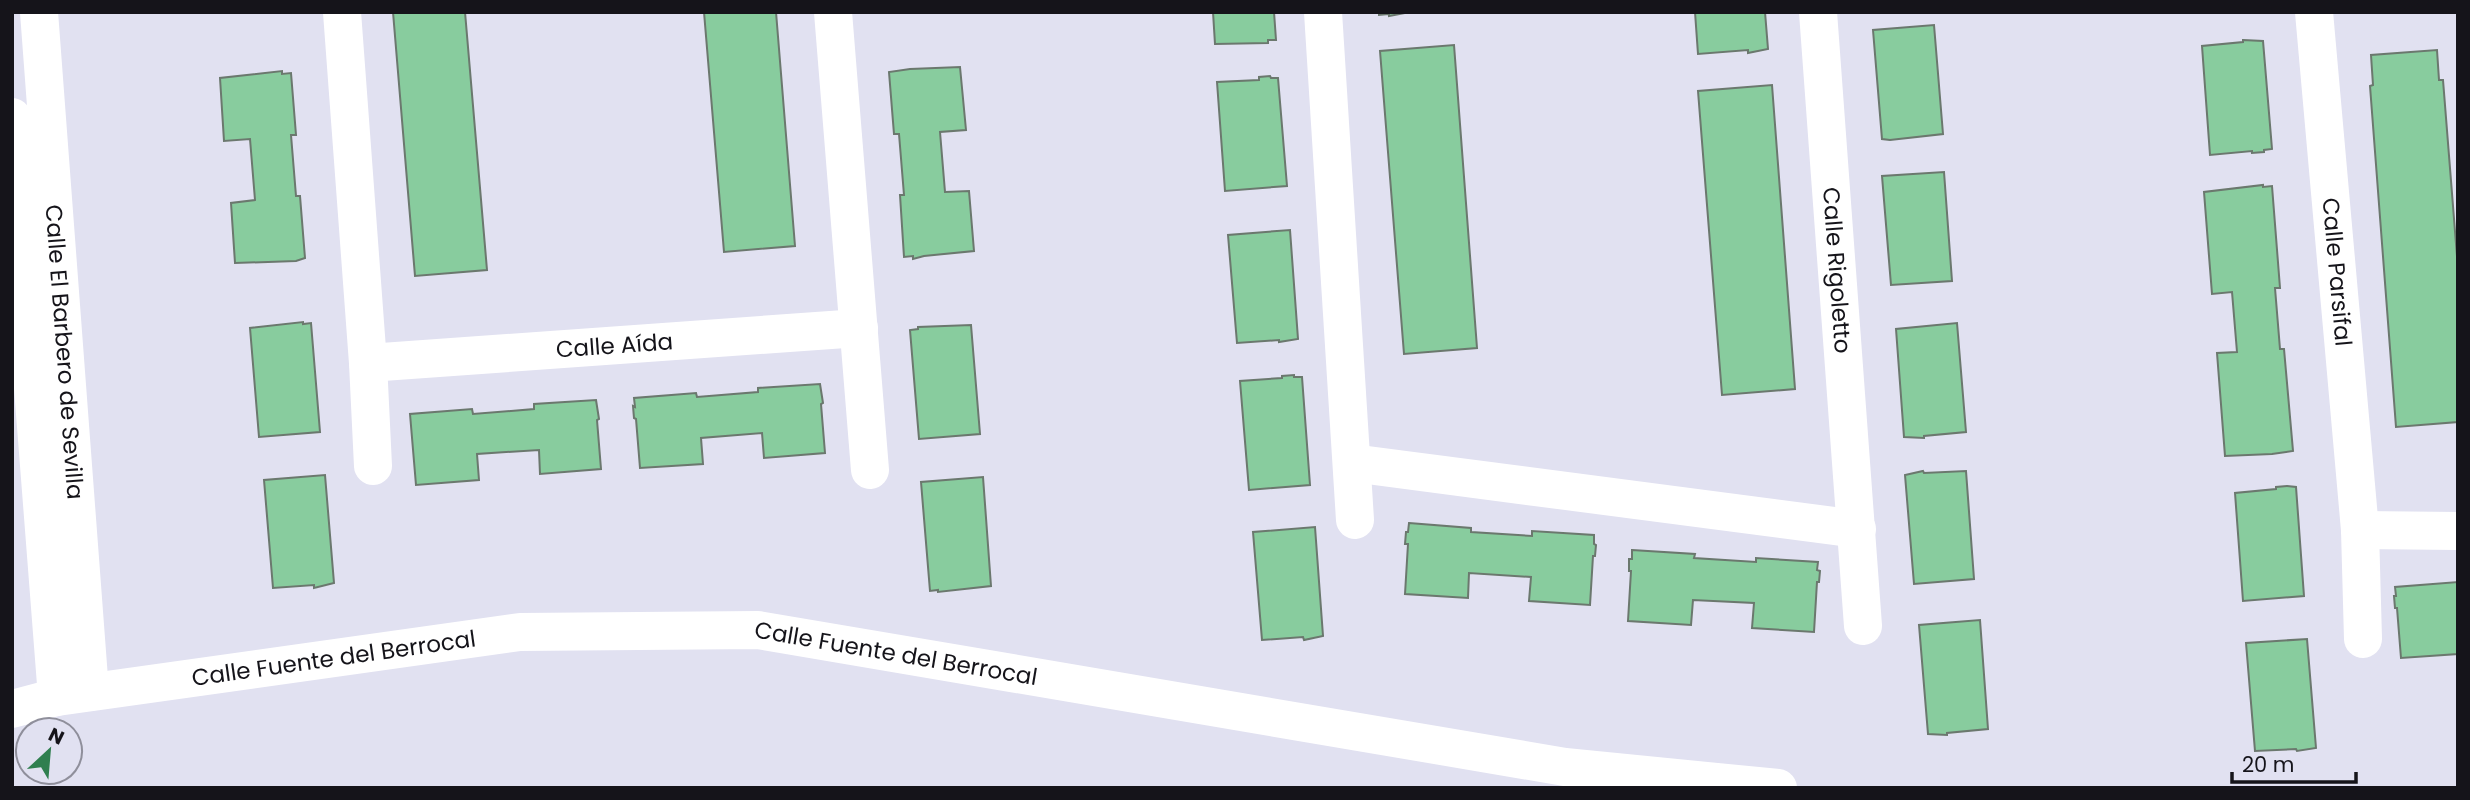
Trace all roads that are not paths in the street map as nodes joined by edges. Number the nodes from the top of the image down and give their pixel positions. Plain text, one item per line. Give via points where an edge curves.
1 (39, 12) edge
2 (342, 12) edge
3 (833, 12) edge
4 (1323, 12) edge
5 (1818, 12) edge
6 (2314, 12) edge
7 (12, 117) edge
8 (859, 328) junction
9 (368, 363) junction
10 (1352, 463) junction
11 (373, 466) dead end
12 (870, 470) dead end
13 (1355, 520) dead end
14 (1857, 529) junction
15 (2360, 530) junction
16 (2458, 531) edge
17 (1863, 626) dead end
18 (2363, 639) dead end
19 (74, 694) junction
20 (12, 709) edge
21 (1778, 788) edge

1 - 19 street, Calle El Barbero de Sevilla
2 - 9 street
3 - 8 street
4 - 10 street
5 - 14 street, Calle Rigoletto
6 - 15 street, Calle Parsifal
7 - 19 street, Calle El Barbero de Sevilla
8 - 9 street, Calle Aída
8 - 12 street
9 - 11 street
10 - 13 street
10 - 14 street
14 - 17 street, Calle Rigoletto
15 - 16 street
15 - 18 street, Calle Parsifal
19 - 20 street, Calle Fuente del Berrocal
19 - 21 street, Calle Fuente del Berrocal via 520,632 758,631 1565,767

